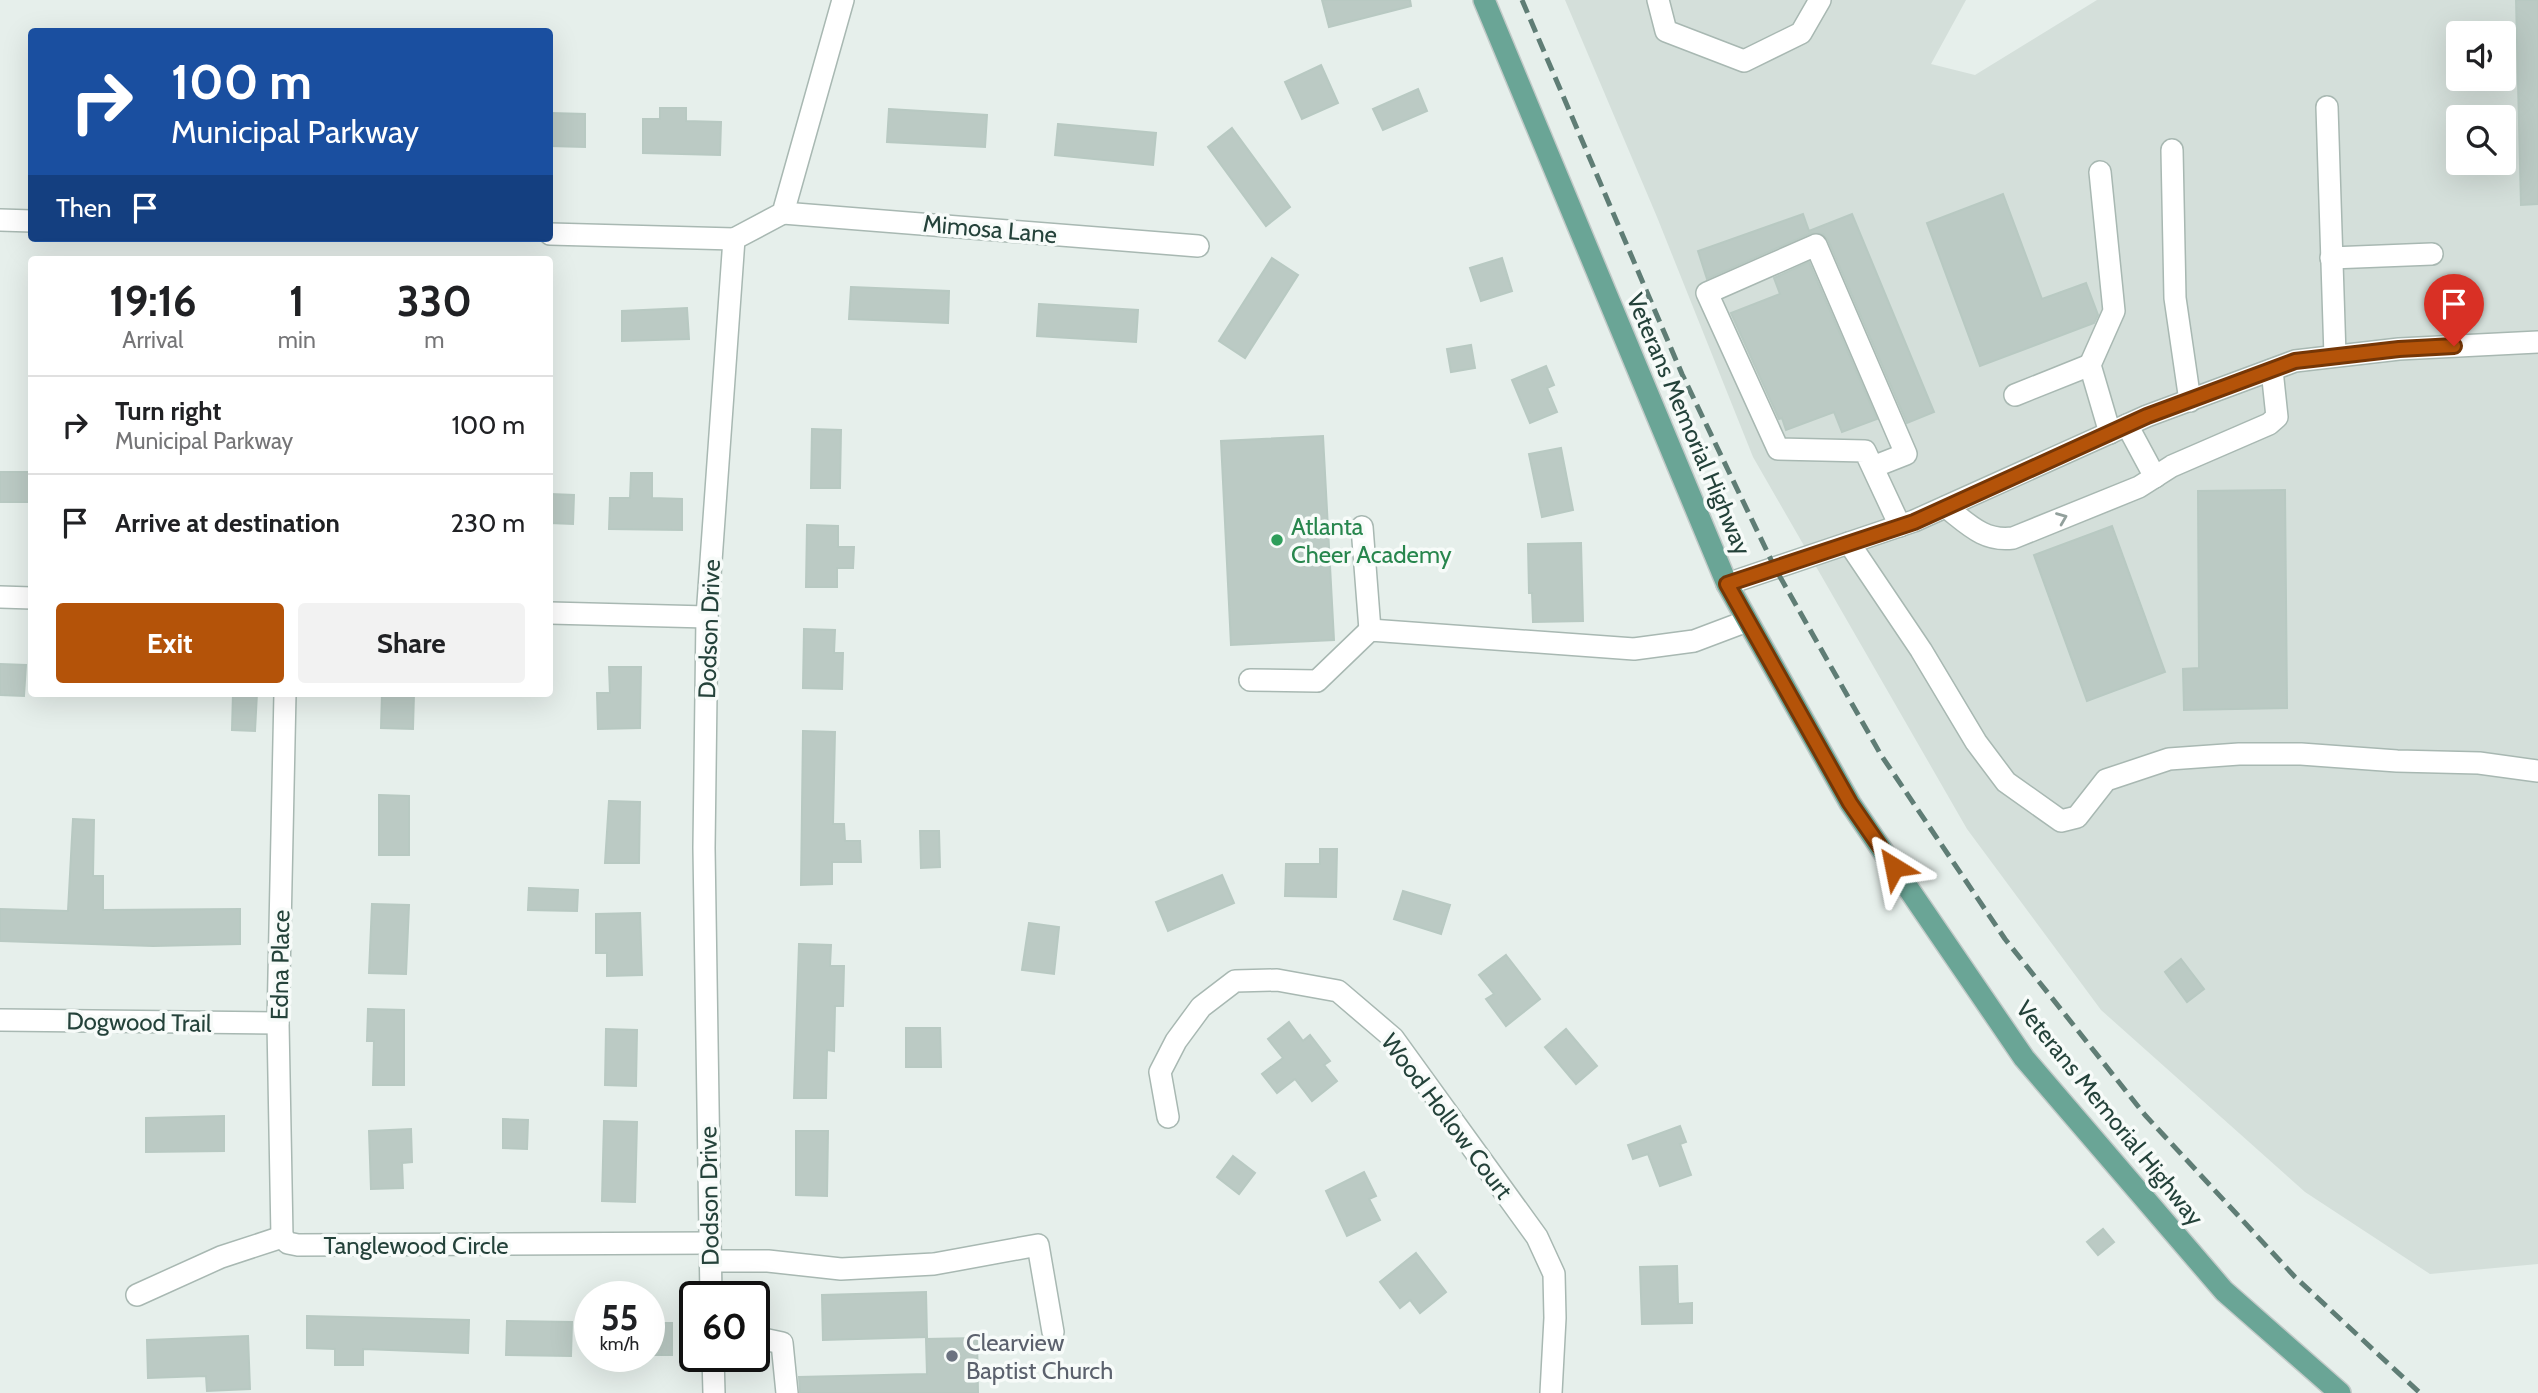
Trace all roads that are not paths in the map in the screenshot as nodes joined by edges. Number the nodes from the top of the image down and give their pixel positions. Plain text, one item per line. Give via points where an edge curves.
1 (843, 0) edge
2 (1484, 0) edge
3 (1658, 0) edge
4 (1820, 0) edge
5 (2327, 107) dead end
6 (2172, 150) dead end
7 (2100, 172) dead end
8 (783, 213) junction
9 (0, 220) edge
10 (28, 221) edge
11 (553, 234) edge
12 (734, 239) junction
13 (1198, 246) dead end
14 (2432, 254) dead end
15 (2331, 258) junction
16 (2538, 342) edge
17 (2335, 356) junction
18 (2090, 365) junction
19 (2273, 370) junction
20 (2015, 395) dead end
21 (2190, 401) junction
22 (2119, 429) junction
23 (1873, 467) junction
24 (2155, 477) junction
25 (1946, 507) junction
26 (1900, 526) junction
27 (1362, 527) dead end
28 (1849, 543) junction
29 (1727, 584) junction
30 (0, 597) edge
31 (28, 598) edge
32 (553, 613) edge
33 (707, 617) junction
34 (1747, 621) junction
35 (1370, 630) junction
36 (1251, 680) dead end
37 (285, 697) edge
38 (2538, 771) edge
39 (0, 1020) edge
40 (278, 1023) junction
41 (1168, 1117) dead end
42 (282, 1237) junction
43 (710, 1252) junction
44 (711, 1281) edge
45 (137, 1295) dead end
46 (1053, 1332) dead end
47 (770, 1341) edge
48 (713, 1372) edge
49 (714, 1393) edge
50 (787, 1393) edge
51 (1551, 1393) edge
52 (2340, 1393) edge

1 - 8 street
2 - 29 main road, Veterans Memorial Highway
3 - 4 street via 1666,31 1744,61 1801,33
5 - 15 street
6 - 21 street via 2175,298
7 - 18 street via 2114,311
8 - 12 street
8 - 13 street, Mimosa Lane
9 - 10 street
11 - 12 street
12 - 33 street, Dodson Drive
14 - 15 street
15 - 17 street
16 - 17 street
17 - 19 street via 2295,361
18 - 20 street
18 - 22 street
19 - 21 street
19 - 24 street via 2277,417
21 - 22 street
22 - 24 street
22 - 25 street
23 - 23 street via 1865,451 1778,449 1707,293 1816,245 1906,454
23 - 26 street
25 -> 24 street via 1980,533 1998,540 2013,538
25 - 26 street
26 - 28 street
27 - 35 street
28 - 29 street
28 - 38 street via 2006,782 2061,821 2077,817 2106,780 2169,759 2301,754 2479,763
29 - 34 main road, Veterans Memorial Highway
30 - 31 street
32 - 33 street
33 - 43 street, Dodson Drive via 704,848
34 - 35 street via 1694,640 1634,649
34 - 52 main road, Veterans Memorial Highway via 1850,803 2024,1058 2224,1291
35 - 36 street via 1317,681
37 - 40 street, Edna Place
39 - 40 street, Dogwood Trail
40 - 42 street, Edna Place
41 - 51 street, Wood Hollow Court via 1160,1072 1201,1007 1235,981 1277,980 1338,991 1393,1038 1537,1237 1554,1274
42 - 43 street, Tanglewood Circle via 298,1245
42 - 45 street via 221,1257
43 - 44 street, Dodson Drive
43 - 46 street, Tanglewood Circle via 841,1269 934,1264 1038,1245
47 - 50 street via 782,1343
48 - 49 street

